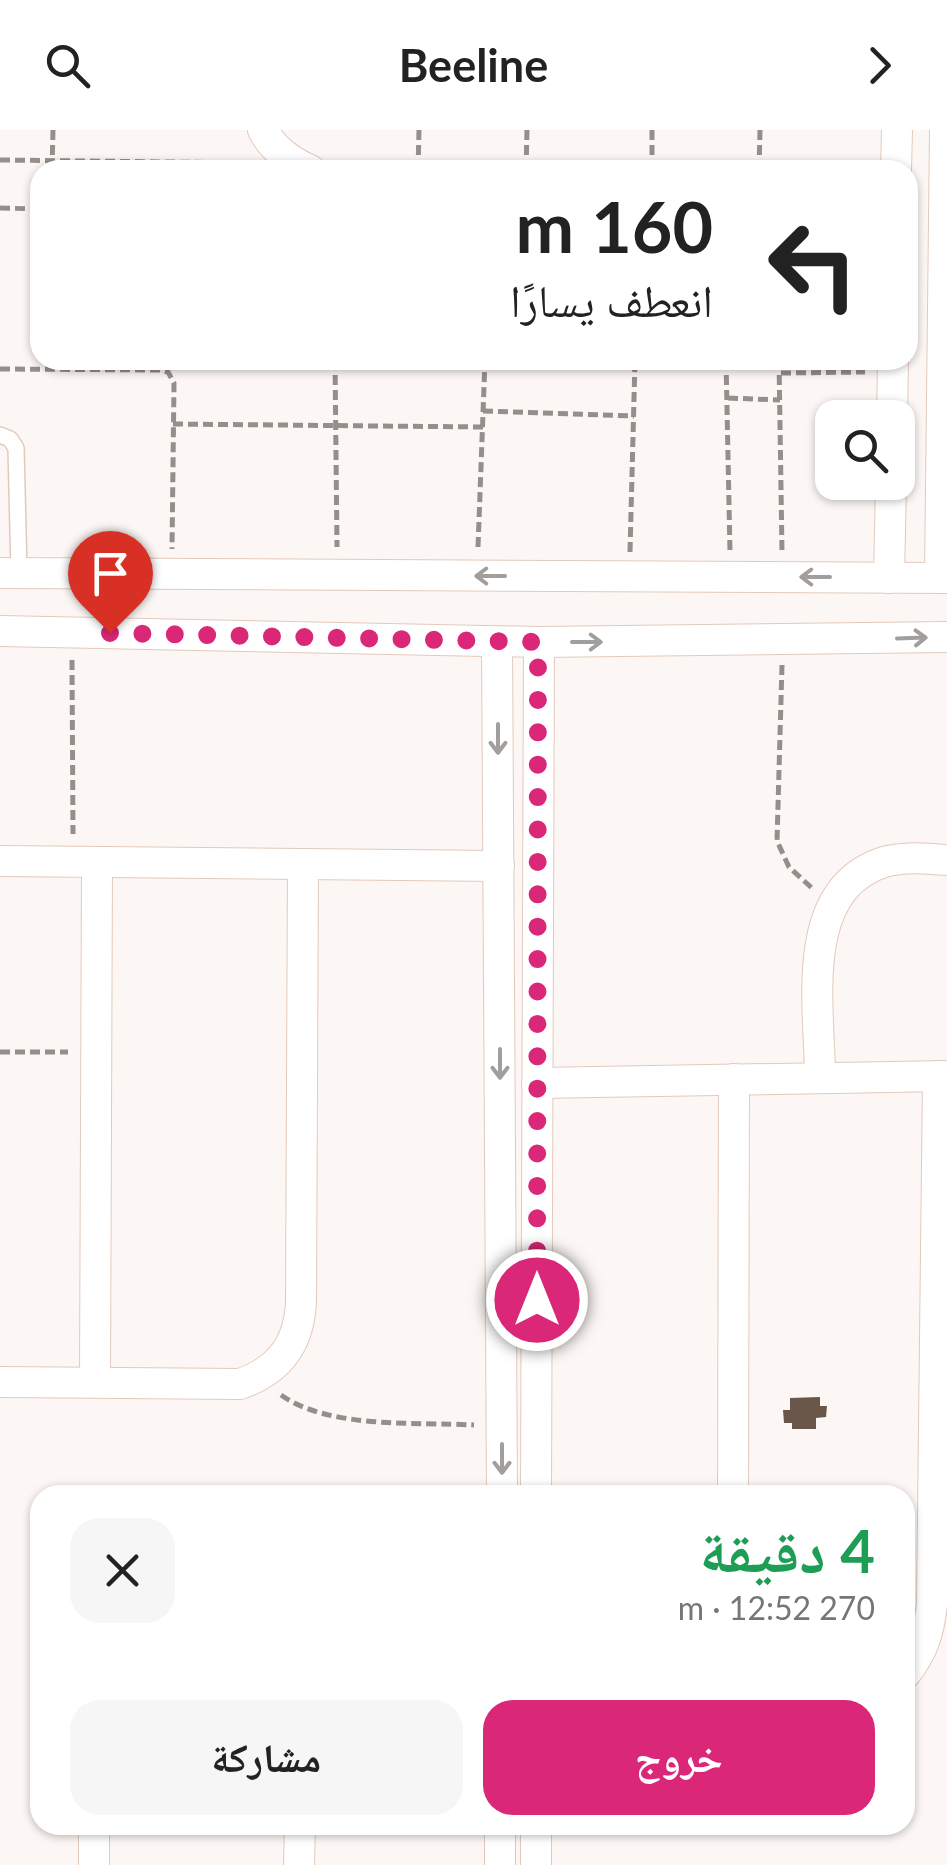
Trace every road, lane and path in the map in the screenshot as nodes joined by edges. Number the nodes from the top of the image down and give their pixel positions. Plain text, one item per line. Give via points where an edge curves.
1 (53, 130) edge
2 (262, 130) edge
3 (418, 130) edge
4 (527, 130) edge
5 (652, 130) edge
6 (760, 130) edge
7 (897, 130) edge
8 (946, 143) edge
9 (0, 160) edge
10 (52, 160) joint
11 (293, 160) edge
12 (418, 160) edge
13 (526, 160) edge
14 (652, 160) edge
15 (760, 160) edge
16 (896, 160) edge
17 (0, 208) edge
18 (30, 209) edge
19 (0, 369) edge
20 (30, 369) edge
21 (137, 370) edge
22 (335, 370) edge
23 (485, 370) edge
24 (636, 370) edge
25 (726, 370) edge
26 (780, 370) edge
27 (828, 370) edge
28 (893, 370) edge
29 (780, 373) junction
30 (944, 396) edge
31 (727, 398) junction
32 (780, 400) junction
33 (892, 400) edge
34 (484, 411) junction
35 (634, 416) junction
36 (173, 424) junction
37 (335, 426) junction
38 (483, 427) junction
39 (0, 435) edge
40 (891, 500) edge
41 (9, 573) edge
42 (172, 574) junction
43 (337, 575) junction
44 (477, 576) junction
45 (630, 576) junction
46 (730, 577) junction
47 (782, 577) junction
48 (889, 578) junction
49 (943, 578) edge
50 (0, 631) edge
51 (72, 632) junction
52 (947, 637) edge
53 (498, 642) junction
54 (538, 642) junction
55 (782, 642) junction
56 (947, 860) edge
57 (0, 861) edge
58 (85, 862) junction
59 (303, 864) junction
60 (499, 866) junction
61 (834, 902) junction
62 (0, 1052) edge
63 (96, 1052) junction
64 (943, 1076) edge
65 (820, 1078) junction
66 (734, 1080) junction
67 (538, 1083) junction
68 (261, 1376) junction
69 (0, 1382) edge
70 (95, 1382) junction
71 (537, 1410) junction
72 (502, 1418) junction
73 (502, 1485) edge
74 (536, 1485) edge
75 (732, 1485) edge
76 (915, 1662) edge
77 (94, 1835) edge
78 (300, 1835) edge
79 (500, 1835) edge
80 (536, 1835) edge
81 (94, 1865) edge
82 (300, 1865) edge
83 (500, 1865) edge
84 (536, 1865) edge

1 - 10 path
2 - 11 street
3 - 12 path
4 - 13 path
5 - 14 path
6 - 15 path
7 - 16 street
8 - 30 street
9 - 10 path
17 - 18 path
19 - 20 path
21 - 36 path via 171,375
22 - 37 path
23 - 34 path
24 - 35 path
25 - 31 path
26 - 29 path
27 - 29 path
28 - 33 street
29 - 32 path
30 - 49 street
31 - 32 path
31 - 46 path
32 - 47 path
34 - 35 path
34 - 38 path
35 - 45 path
36 - 37 path
36 - 42 path
37 - 38 path
37 - 43 path
38 - 44 path
39 - 41 lane via 14,442 17,453
40 - 48 street
41 - 42 street
42 - 43 street
43 - 44 street
45 -> 44 street
45 - 46 street
46 - 47 street
48 -> 47 street
48 - 49 street
50 - 51 street
51 - 53 street
51 - 58 path
55 -> 52 street
53 - 54 street
53 -> 60 street
54 -> 55 street
54 - 67 street
55 - 61 path via 777,840 808,888
56 - 61 street via 883,863 863,872
57 - 58 street
58 - 59 street
58 - 63 street
59 - 60 street
59 - 68 street via 300,1324 279,1363
60 -> 72 street
61 - 65 street via 820,943
62 - 63 path
63 - 70 street
64 - 65 street
64 - 76 street via 932,1604
65 - 66 street
66 - 67 street
66 - 75 street
67 - 71 street
68 - 70 street via 240,1384
68 - 72 path via 299,1408 326,1417
69 - 70 street
71 - 72 street
71 - 74 street
72 -> 73 street
77 - 81 street
78 - 82 street
79 - 83 street
80 - 84 street

